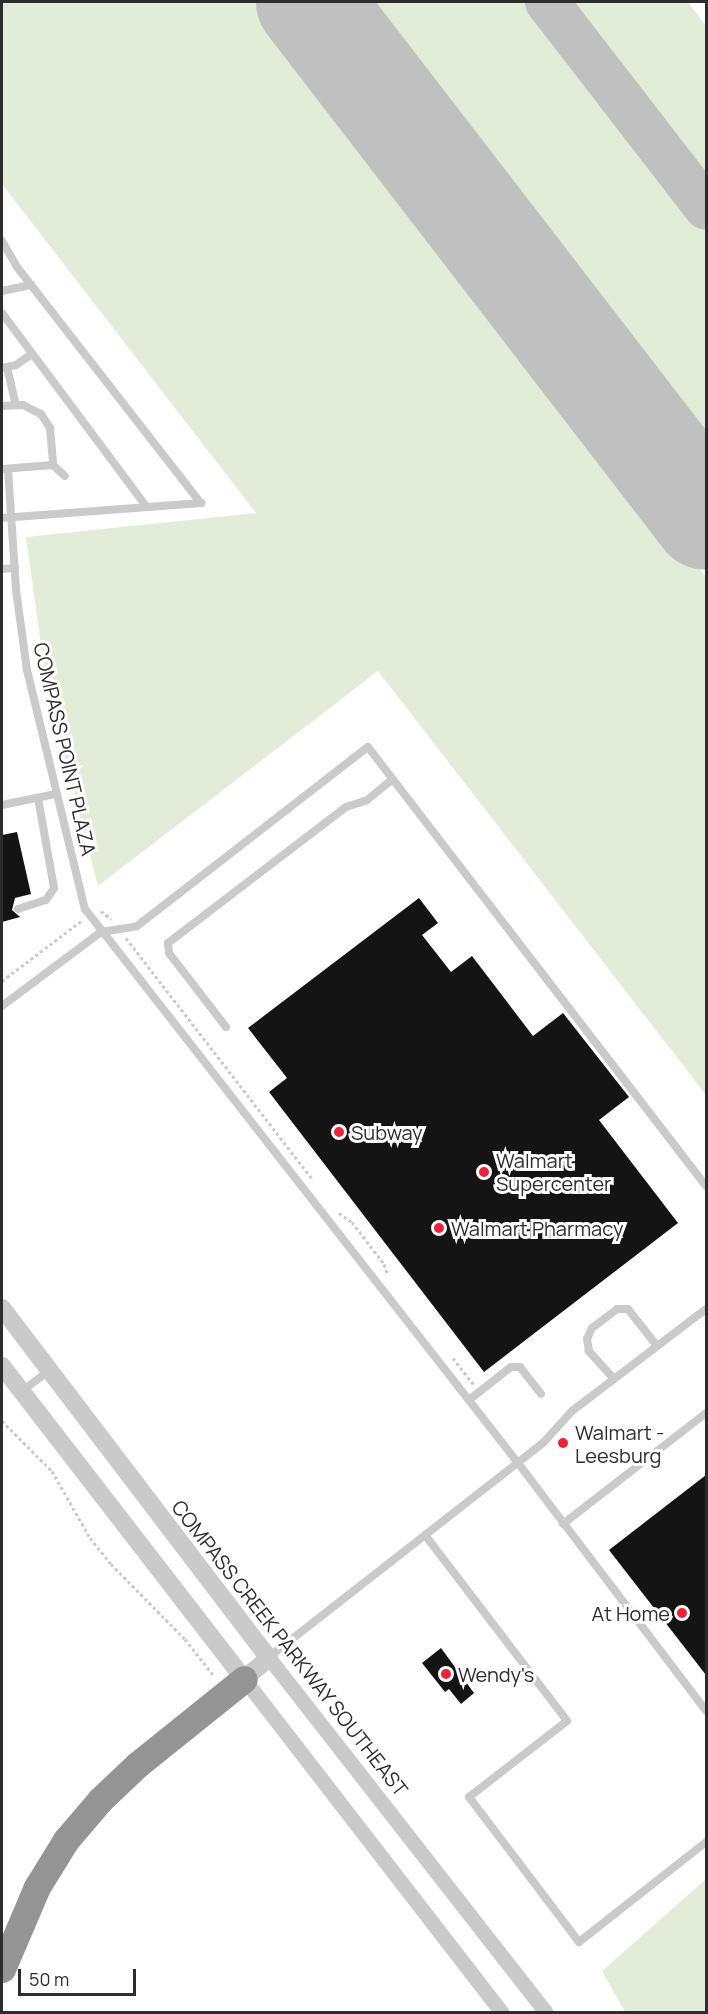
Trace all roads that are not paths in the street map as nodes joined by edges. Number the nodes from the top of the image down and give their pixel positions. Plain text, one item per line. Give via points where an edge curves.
1 (2, 241) edge
2 (31, 285) junction
3 (2, 291) edge
4 (2, 314) edge
5 (32, 354) junction
6 (4, 367) edge
7 (16, 405) junction
8 (2, 406) edge
9 (52, 465) junction
10 (5, 469) edge
11 (65, 476) dead end
12 (146, 506) junction
13 (12, 517) junction
14 (2, 518) edge
15 (15, 568) junction
16 (2, 569) edge
17 (393, 779) junction
18 (55, 794) junction
19 (38, 798) junction
20 (2, 805) edge
21 (18, 909) dead end
22 (101, 932) junction
23 (2, 1006) edge
24 (226, 1027) dead end
25 (706, 1186) edge
26 (2, 1308) edge
27 (706, 1309) edge
28 (657, 1346) junction
29 (2, 1366) edge
30 (47, 1372) junction
31 (614, 1379) junction
32 (20, 1392) junction
33 (541, 1394) dead end
34 (469, 1400) junction
35 (706, 1413) edge
36 (518, 1463) junction
37 (563, 1524) junction
38 (425, 1535) junction
39 (269, 1658) junction
40 (235, 1686) junction
41 (706, 1711) edge
42 (706, 1842) edge
43 (2, 1969) edge
44 (501, 2013) edge
45 (546, 2013) edge

1 - 2 lane
2 - 3 lane
2 - 12 lane via 201,503
4 - 5 lane
5 - 6 lane
5 - 12 lane
6 - 7 lane
7 - 8 lane
7 - 9 lane via 34,409 47,421
9 - 10 lane
9 - 11 lane
10 - 13 lane, COMPASS POINT PLAZA
12 - 13 lane
13 - 14 lane
13 - 15 lane, COMPASS POINT PLAZA
15 - 16 lane
15 - 18 lane, COMPASS POINT PLAZA via 27,670
17 - 22 lane via 368,747 137,926
17 - 24 lane via 367,800 346,807 168,943 169,953
17 - 25 lane
18 - 19 lane
18 - 22 lane, COMPASS POINT PLAZA via 85,909
19 - 20 lane
19 - 21 lane via 54,888 46,900
22 - 23 lane
22 - 34 lane, COMPASS POINT PLAZA
26 - 30 street, COMPASS CREEK PARKWAY SOUTHEAST
27 - 28 lane
28 - 31 lane
28 - 31 lane via 628,1309 617,1309 592,1328 587,1339 589,1351
29 - 32 street
30 - 32 lane
30 - 39 street, COMPASS CREEK PARKWAY SOUTHEAST
31 - 36 lane via 572,1411
32 - 40 street
33 - 34 lane via 520,1367 511,1367
34 - 36 lane, COMPASS POINT PLAZA
35 - 37 lane
36 - 37 lane, COMPASS POINT PLAZA
36 - 38 lane
37 - 41 lane, COMPASS POINT PLAZA
38 - 39 lane
38 - 42 lane via 567,1720 469,1797 579,1942
39 - 40 street
39 - 45 street, COMPASS CREEK PARKWAY SOUTHEAST
40 - 43 highway via 136,1765 66,1840 37,1887
40 - 44 street

